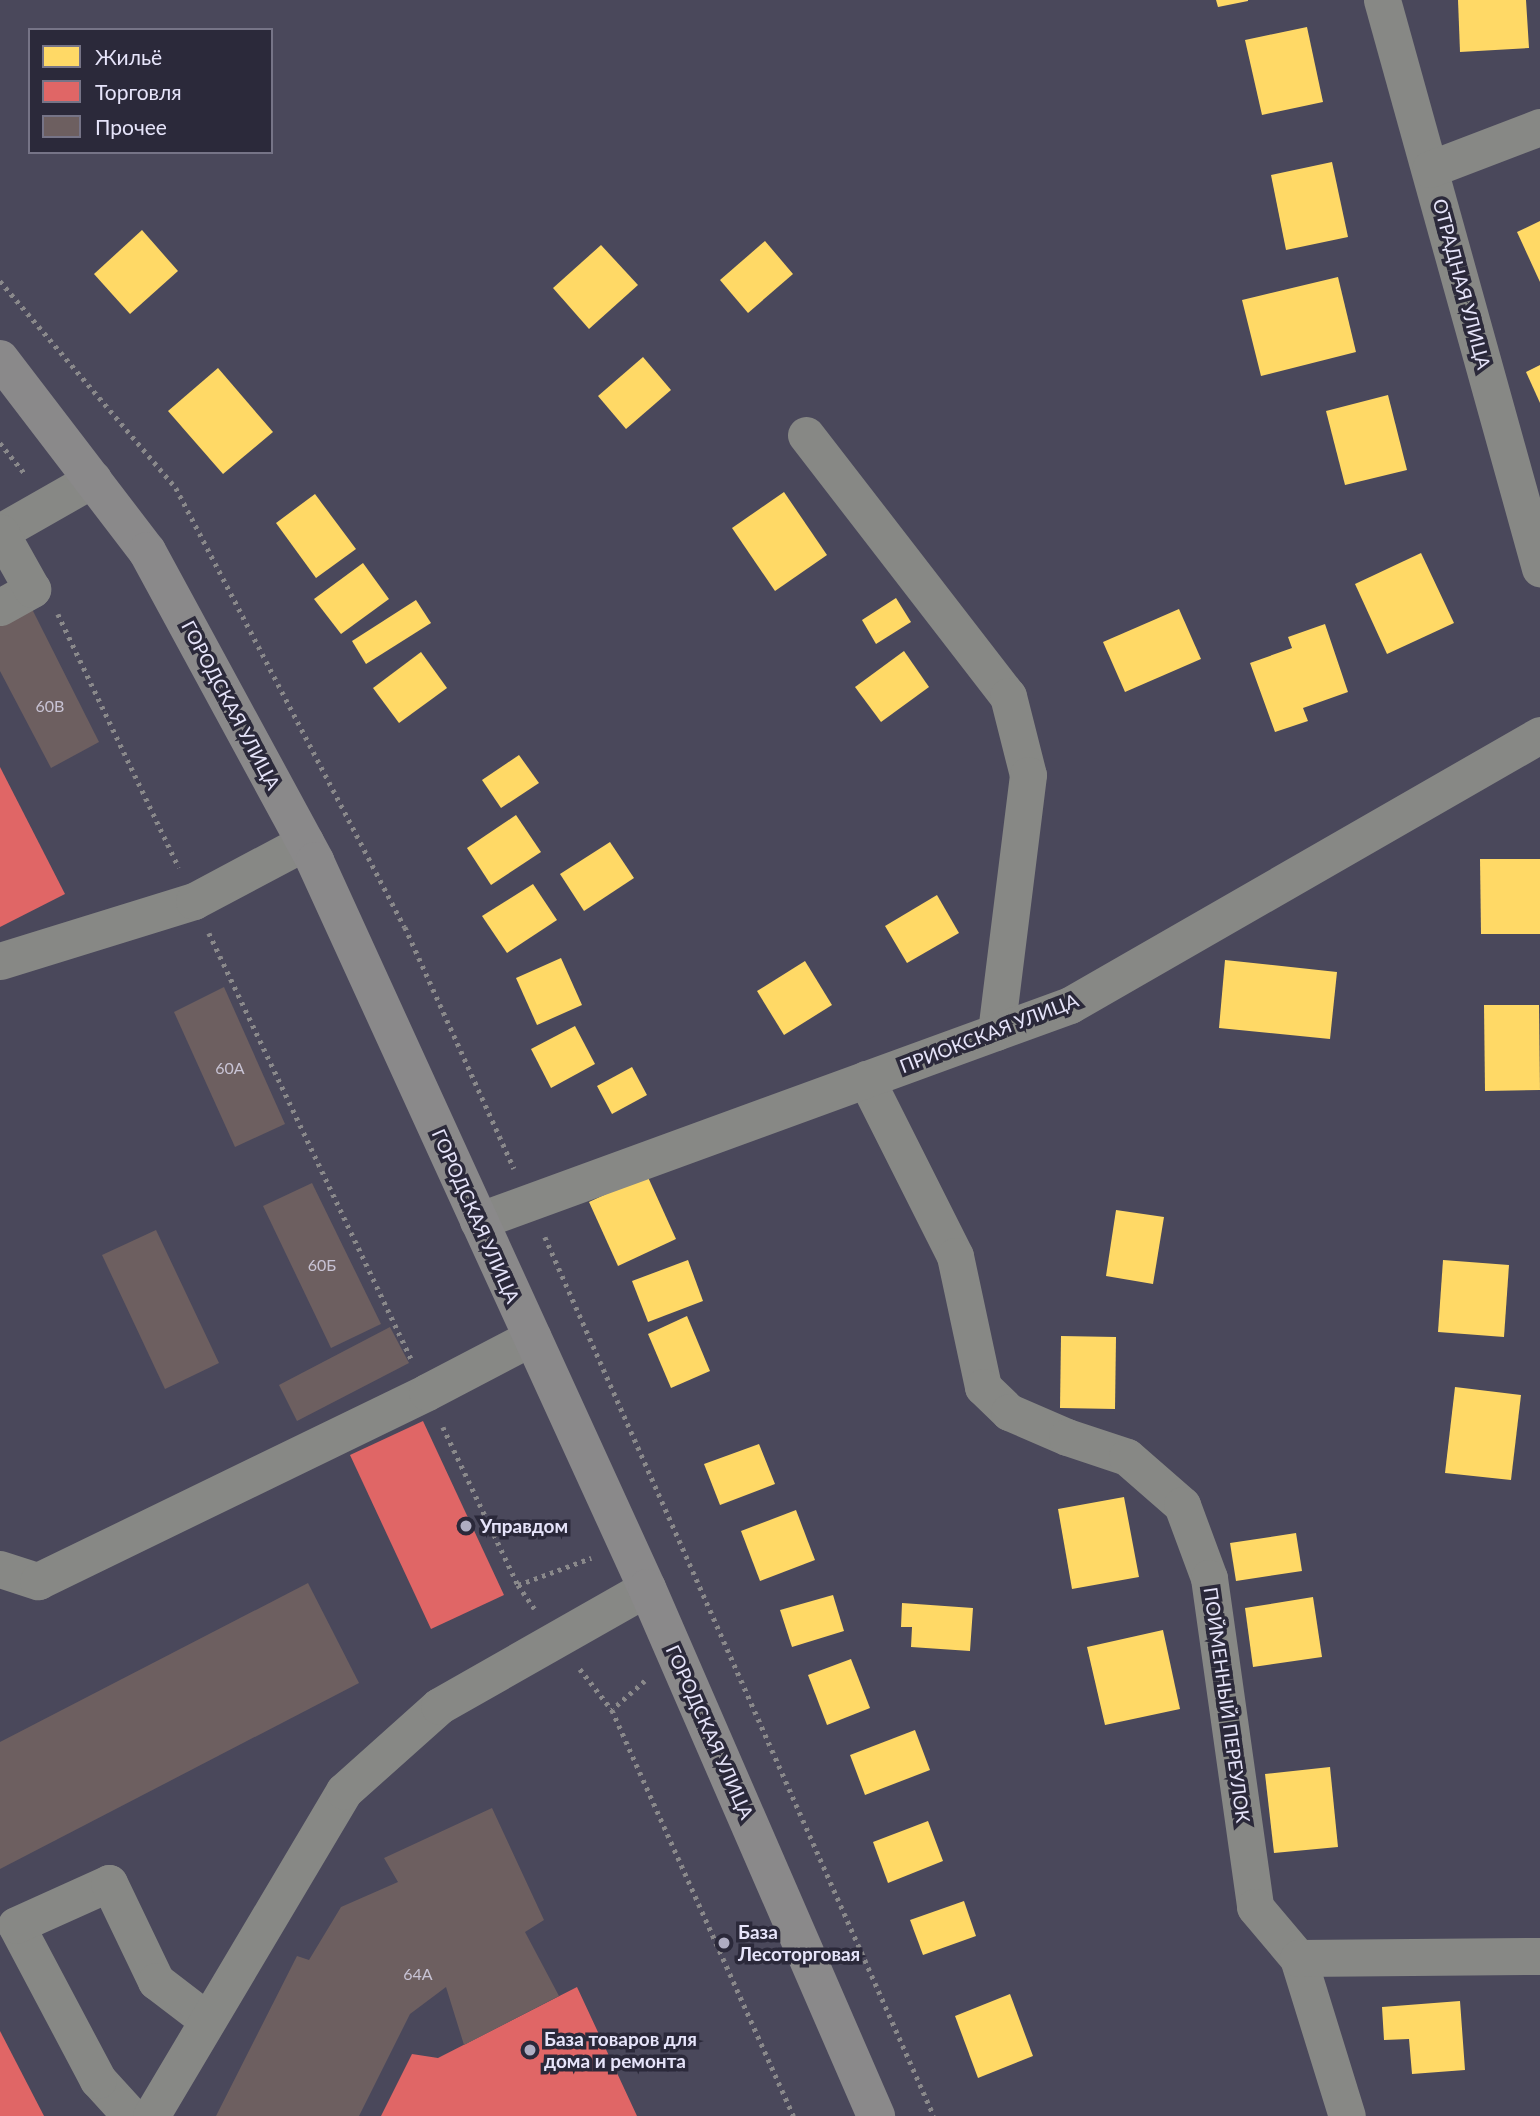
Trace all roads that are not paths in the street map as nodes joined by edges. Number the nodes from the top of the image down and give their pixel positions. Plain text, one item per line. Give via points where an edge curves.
1 (1382, 0) edge
2 (1540, 127) edge
3 (1430, 169) junction
4 (0, 359) edge
5 (806, 435) dead end
6 (93, 479) junction
7 (0, 532) edge
8 (1540, 568) edge
9 (0, 607) edge
10 (1540, 735) edge
11 (304, 842) junction
12 (0, 961) edge
13 (996, 1032) junction
14 (866, 1079) junction
15 (478, 1221) junction
16 (531, 1337) junction
17 (0, 1569) edge
18 (647, 1588) junction
19 (14, 1953) edge
20 (1540, 1956) edge
21 (1298, 1958) junction
22 (206, 2020) junction
23 (131, 2116) edge
24 (151, 2116) edge
25 (876, 2116) edge
26 (1347, 2116) edge

1 - 3 street, ОТРАДНАЯ УЛИЦА
2 - 3 street
3 - 8 street, ОТРАДНАЯ УЛИЦА
4 - 6 main road, ГОРОДСКАЯ УЛИЦА
5 - 13 street via 1008,696 1028,775
6 - 7 street
6 - 11 main road, ГОРОДСКАЯ УЛИЦА via 147,551
7 - 9 street via 32,589
10 - 13 street, ПРИОКСКАЯ УЛИЦА via 1070,1005
11 - 12 street via 194,901
11 - 15 main road, ГОРОДСКАЯ УЛИЦА
13 - 14 street, ПРИОКСКАЯ УЛИЦА
14 - 15 street, ПРИОКСКАЯ УЛИЦА
14 - 21 street, ПОЙМЕННЫЙ ПЕРЕУЛОК via 955,1256 983,1387 1009,1412 1127,1457 1182,1505 1209,1578 1255,1908
15 - 16 main road, ГОРОДСКАЯ УЛИЦА
16 - 17 street via 37,1581
16 - 18 main road, ГОРОДСКАЯ УЛИЦА
18 - 22 street via 439,1706 344,1791
18 - 25 main road, ГОРОДСКАЯ УЛИЦА
19 - 22 street via 16,1925 109,1883 156,1981
19 - 23 street via 98,2080
20 - 21 street
21 - 26 street, ПОЙМЕННЫЙ ПЕРЕУЛОК
22 - 24 street

